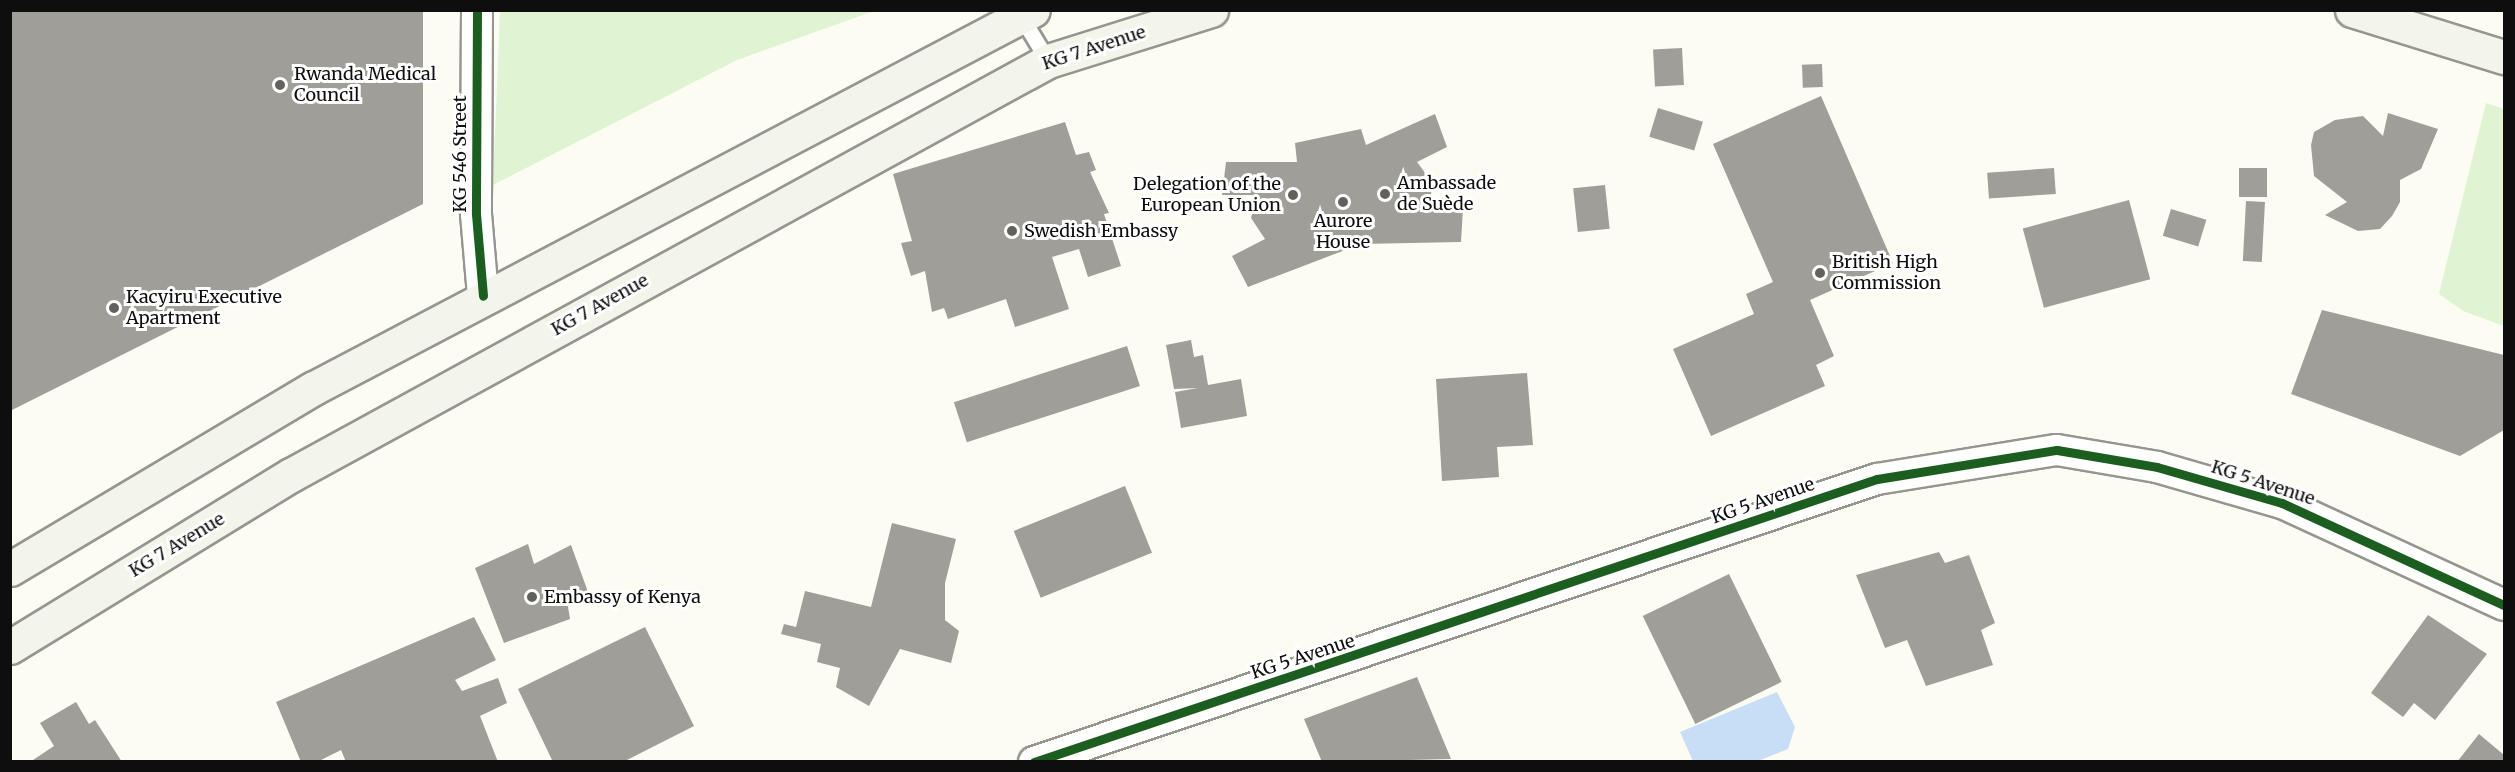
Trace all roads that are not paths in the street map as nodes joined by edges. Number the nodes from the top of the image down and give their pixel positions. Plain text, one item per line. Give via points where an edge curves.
1 (477, 10) edge
2 (1211, 10) edge
3 (2352, 10) edge
4 (1023, 12) edge
5 (2505, 57) edge
6 (1048, 61) junction
7 (483, 296) junction
8 (10, 569) edge
9 (2505, 605) edge
10 (10, 647) edge
11 (1034, 762) edge

1 - 7 street, KG 546 Street via 476,214
2 - 6 main road, KG 7 Avenue
3 - 5 main road
4 - 6 lane
4 - 7 main road via 660,211
6 - 10 main road, KG 7 Avenue via 291,475
7 - 8 main road via 314,388
9 - 11 street, KG 5 Avenue via 2282,503 2157,467 2057,450 1877,479

